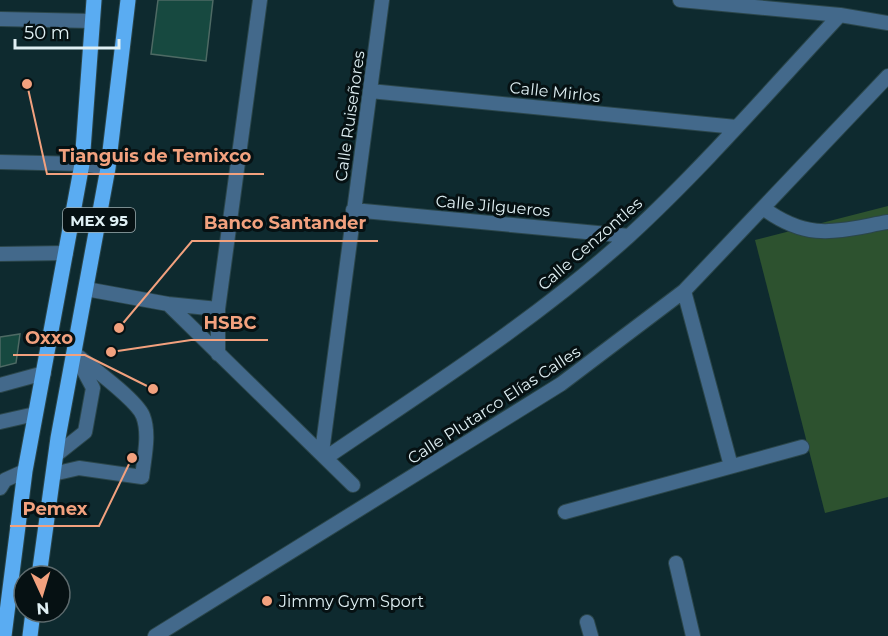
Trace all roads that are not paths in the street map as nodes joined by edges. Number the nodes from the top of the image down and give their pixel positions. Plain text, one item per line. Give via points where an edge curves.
1 (94, 0) edge
2 (128, 0) edge
3 (260, 0) edge
4 (382, 0) edge
5 (680, 0) edge
6 (840, 15) junction
7 (0, 19) edge
8 (92, 21) junction
9 (888, 23) edge
10 (888, 76) edge
11 (370, 90) junction
12 (736, 127) junction
13 (0, 162) edge
14 (82, 164) junction
15 (108, 168) junction
16 (763, 208) junction
17 (353, 210) junction
18 (888, 222) edge
19 (629, 236) junction
20 (66, 253) junction
21 (0, 254) edge
22 (86, 289) junction
23 (684, 291) junction
24 (168, 304) junction
25 (218, 309) junction
26 (74, 353) junction
27 (218, 354) junction
28 (44, 373) junction
29 (0, 385) edge
30 (35, 414) junction
31 (0, 422) edge
32 (32, 434) junction
33 (58, 438) junction
34 (802, 447) dead end
35 (56, 454) junction
36 (325, 454) junction
37 (731, 466) junction
38 (25, 471) junction
39 (53, 474) junction
40 (353, 485) dead end
41 (0, 488) edge
42 (565, 512) dead end
43 (676, 563) dead end
44 (41, 564) edge
45 (587, 622) dead end
46 (4, 636) edge
47 (155, 636) edge
48 (591, 636) edge
49 (693, 636) edge

1 - 8 main road, MEX 95
2 - 15 main road, MEX 95
3 - 25 street
4 - 11 street, Calle Ruiseñores
5 - 6 street
6 - 9 street
6 - 12 street, Calle Cenzontles
7 - 8 street
8 - 14 main road, MEX 95
10 - 16 street, Calle Plutarco Elías Calles
11 - 12 street, Calle Mirlos
11 - 17 street, Calle Ruiseñores
12 - 19 street, Calle Cenzontles
13 - 14 street
14 - 15 street
14 - 20 main road, MEX 95
15 - 22 main road, MEX 95
16 - 18 street via 778,219 813,232
16 - 23 street, Calle Plutarco Elías Calles
17 - 19 street, Calle Jilgueros
17 - 36 street, Calle Ruiseñores
19 - 36 street, Calle Cenzontles via 509,334
20 - 21 street
20 - 28 main road, MEX 95
22 - 24 street
22 - 26 main road, MEX 95
23 - 37 street
23 - 47 street, Calle Plutarco Elías Calles via 561,384
24 - 25 street
24 - 27 street
25 - 27 street
26 - 33 main road, MEX 95
26 - 35 street via 93,388 85,432
26 - 39 street via 132,400 143,415 146,438 142,477 79,468
27 - 36 street
28 - 29 street
28 - 30 main road, MEX 95
30 - 31 street
30 - 32 main road, MEX 95
32 - 33 main road
32 - 38 main road, MEX 95
33 - 35 main road, MEX 95
34 - 37 street
35 - 39 main road, MEX 95
36 - 40 street
37 - 42 street
38 - 41 street via 5,480
38 - 46 main road, MEX 95
39 - 44 main road, MEX 95
43 - 49 street
45 - 48 street

